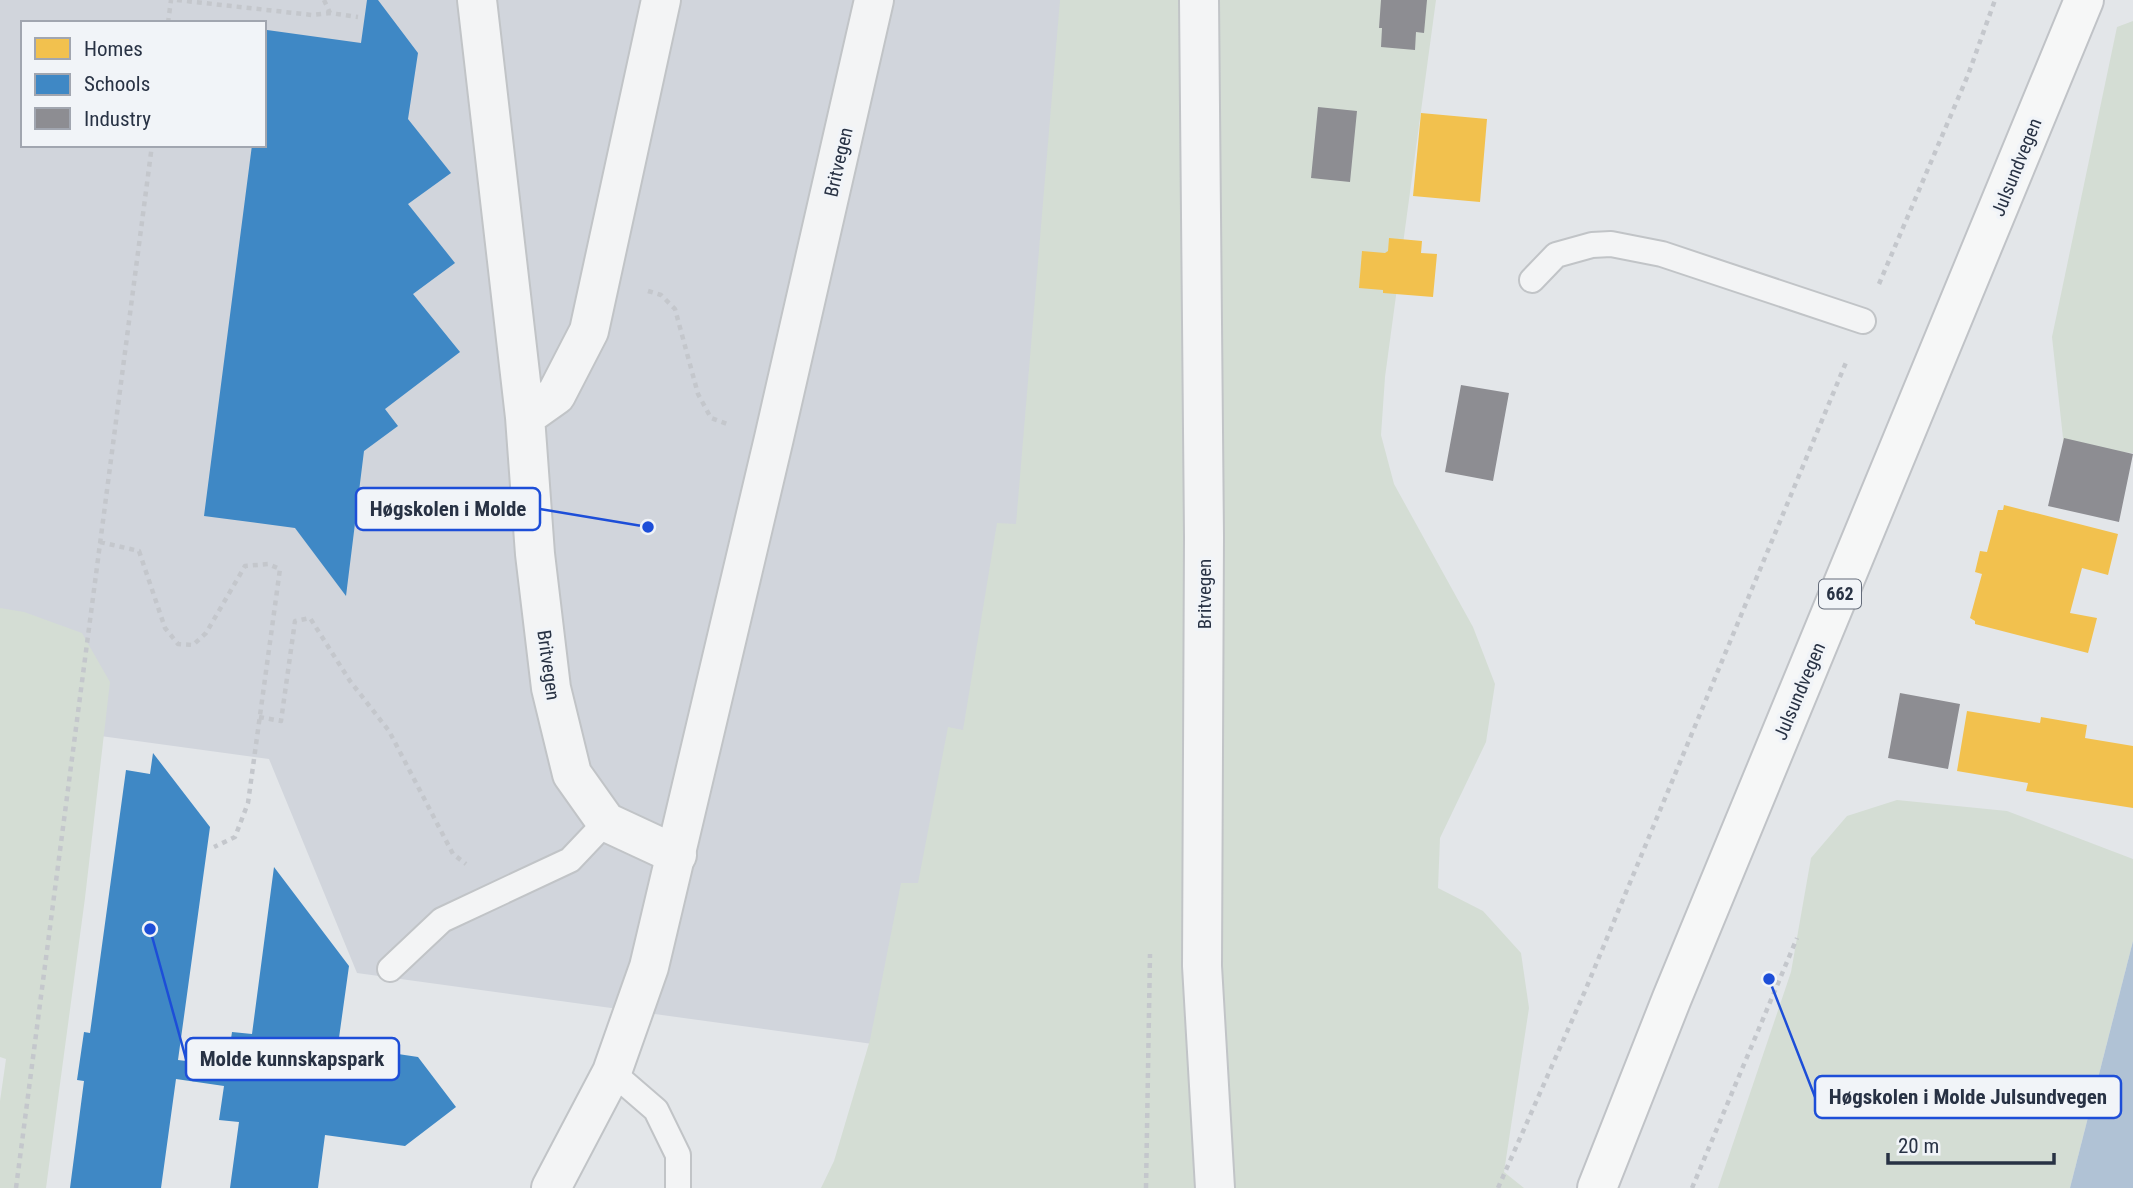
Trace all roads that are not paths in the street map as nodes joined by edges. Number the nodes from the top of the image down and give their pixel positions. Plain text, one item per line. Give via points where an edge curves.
1 (477, 0) edge
2 (661, 0) edge
3 (874, 0) edge
4 (1199, 0) edge
5 (2084, 0) edge
6 (1532, 280) dead end
7 (1863, 321) road end
8 (525, 417) junction
9 (606, 822) junction
10 (677, 855) junction
11 (390, 970) dead end
12 (612, 1073) junction
13 (551, 1188) edge
14 (678, 1188) edge
15 (1215, 1188) edge
16 (1597, 1188) edge

1 - 8 street, Britvegen
2 - 8 street via 589,331 556,395
3 - 10 street, Britvegen
4 - 15 street, Britvegen via 1202,966
5 - 16 main road, Julsundvegen / 662
6 - 7 lane via 1556,255 1611,244 1662,254
8 - 9 street, Britvegen via 551,688 572,774
9 - 10 street, Britvegen
9 - 11 lane via 570,860 442,920
10 - 12 street, Britvegen via 649,967
12 - 13 street, Britvegen
12 - 14 lane via 656,1110 678,1155

